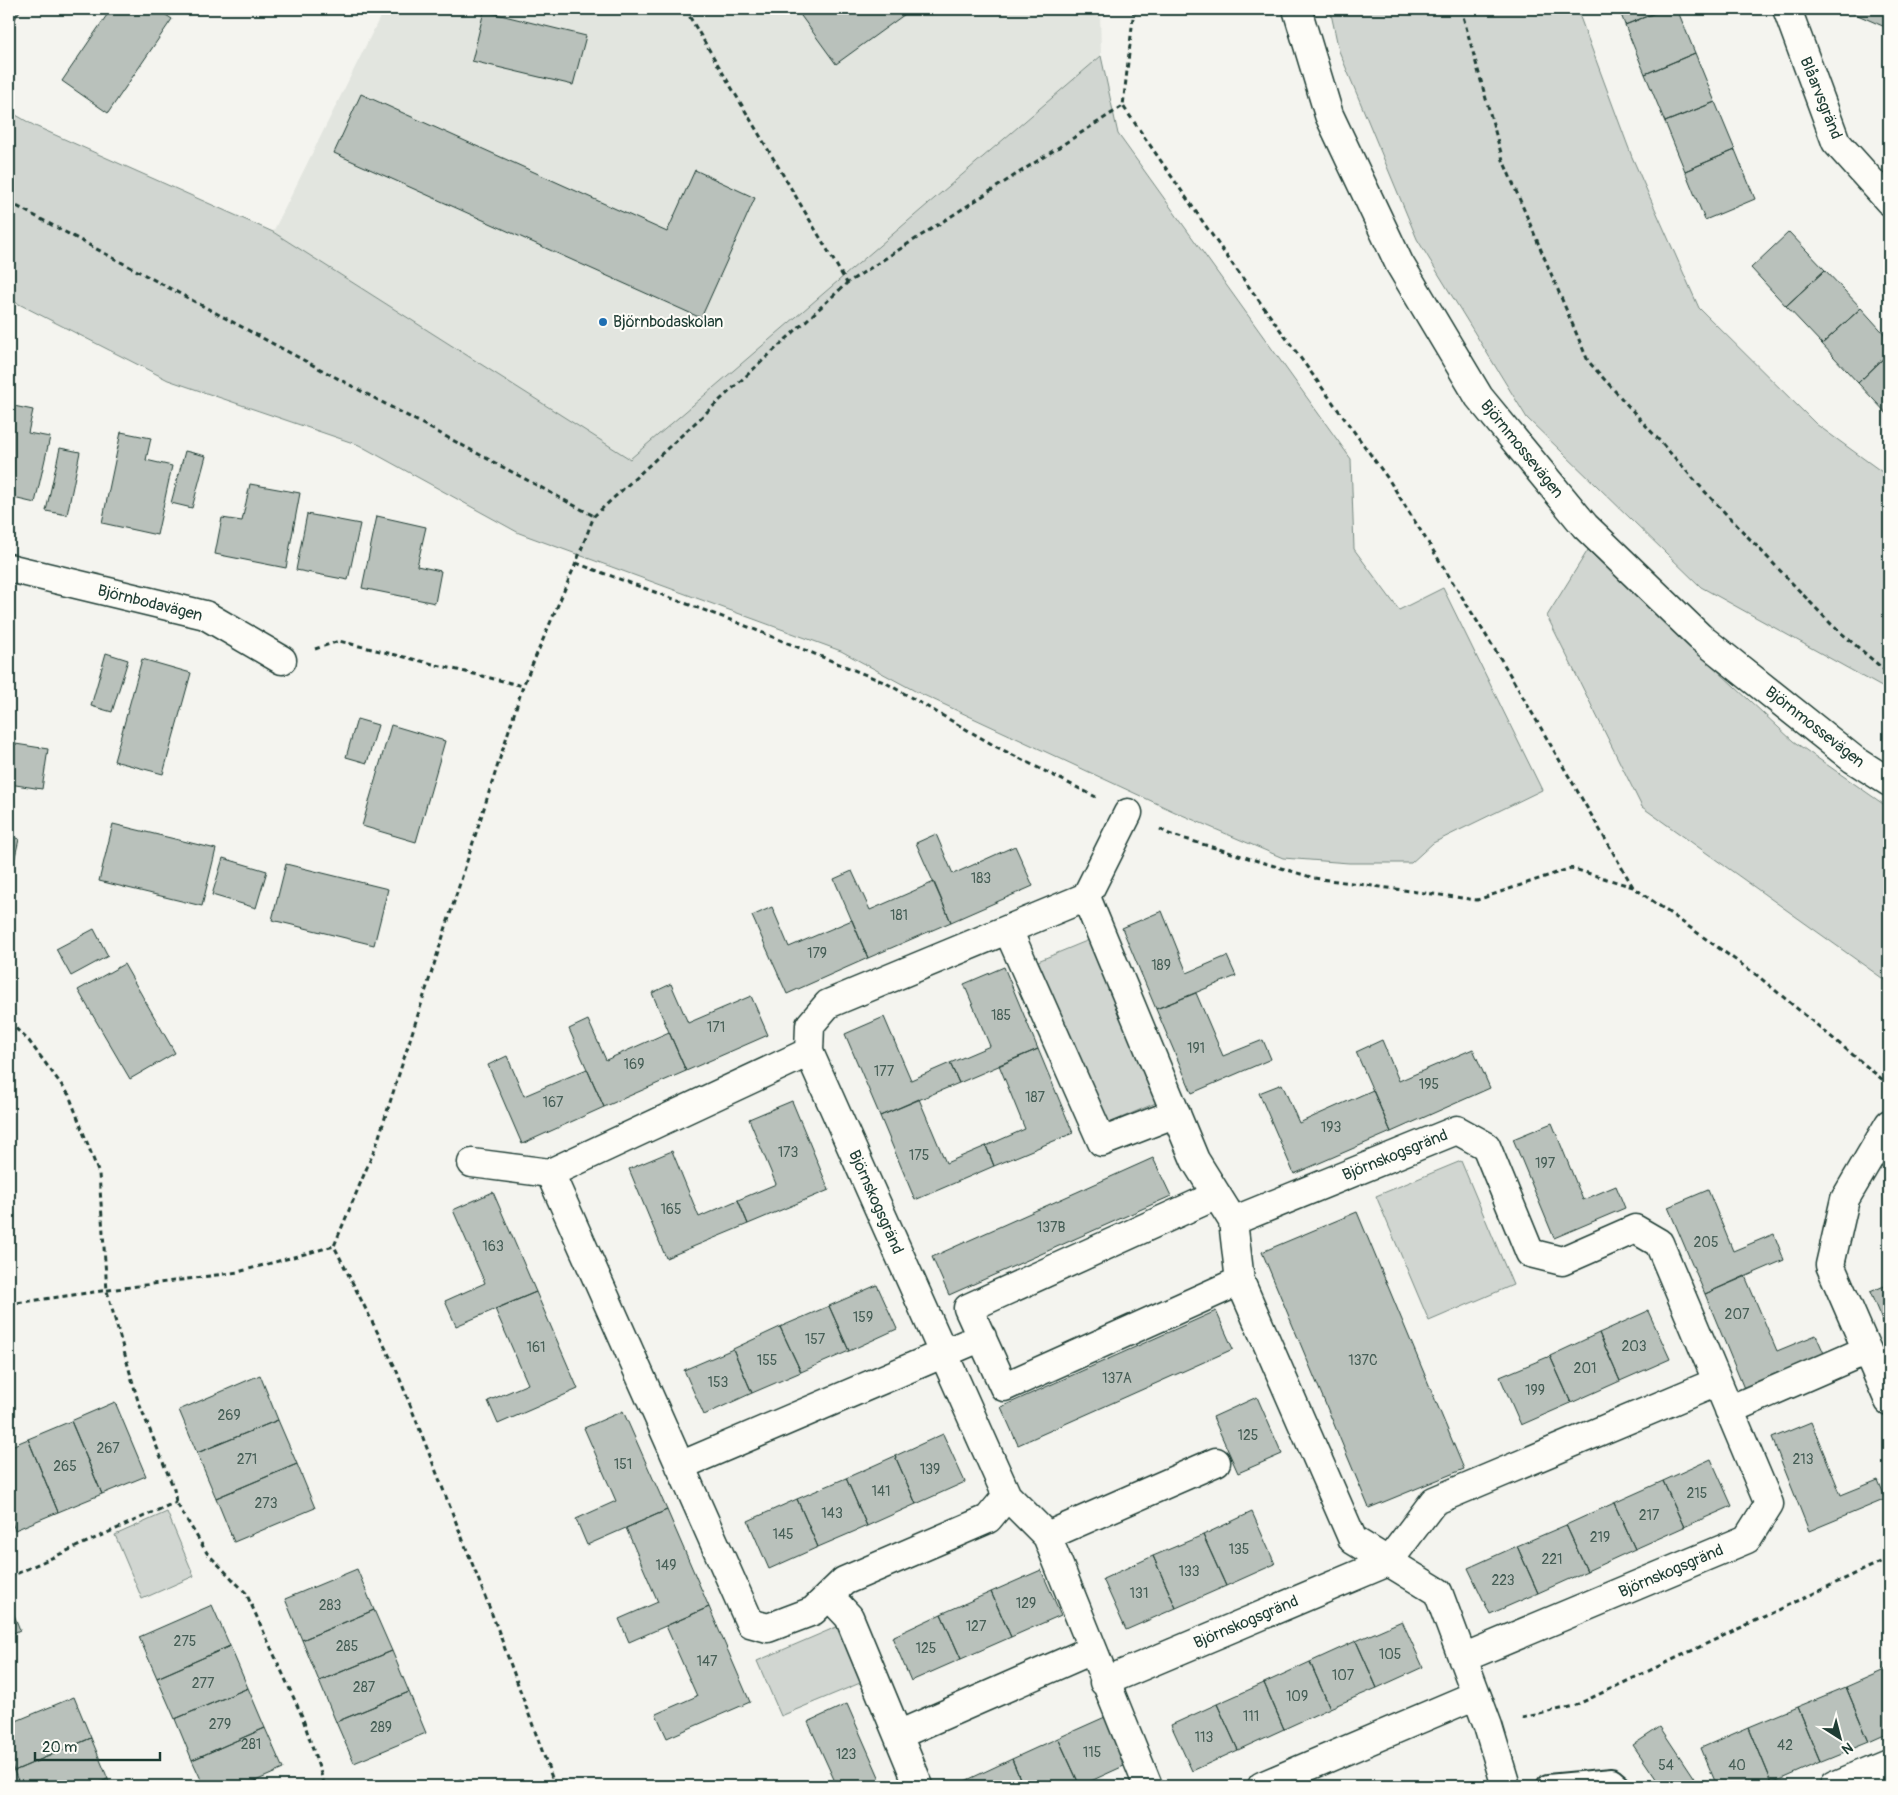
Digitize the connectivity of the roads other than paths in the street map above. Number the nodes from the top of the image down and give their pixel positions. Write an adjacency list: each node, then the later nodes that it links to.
1 (1297, 9): 6 (street, Björnmossevägen)
2 (1787, 9): 3 (street, Blåarvsgränd)
3 (1889, 201)
4 (9, 568): 5 (street, Björnbodavägen)
5 (282, 660)
6 (1889, 782)
7 (1128, 813): 8 (street)
8 (1086, 897): 9 (street, Björnskogsgränd); 11 (street)
9 (1008, 930): 10 (street, Björnskogsgränd); 11 (street)
10 (809, 1052): 14 (street); 20 (street, Björnskogsgränd)
11 (1176, 1113): 15 (street)
12 (1889, 1124): 19 (street)
13 (472, 1163): 14 (street)
14 (550, 1173): 25 (street)
15 (1217, 1195): 16 (street); 18 (street)
16 (1232, 1221): 17 (street); 21 (street, Björnskogsgränd)
17 (1240, 1281): 18 (street); 28 (street)
18 (982, 1337): 20 (street)
19 (1867, 1350): 22 (street); 23 (street)
20 (944, 1353): 25 (street); 26 (street, Björnskogsgränd)
21 (1717, 1382): 23 (street, Björnskogsgränd); 28 (street)
22 (1889, 1400)
23 (1729, 1410): 31 (street, Björnskogsgränd)
24 (1216, 1462): 27 (street)
25 (680, 1466): 29 (street)
26 (1008, 1496): 27 (street, Björnskogsgränd); 29 (street)
27 (1047, 1536): 30 (street, Björnskogsgränd)
28 (1388, 1562): 31 (street); 32 (street, Björnskogsgränd)
29 (829, 1596): 34 (street)
30 (1092, 1650): 32 (street, Björnskogsgränd); 34 (street)
31 (1462, 1658): 33 (street)
32 (1104, 1682): 37 (street, Björnskogsgränd)
33 (1476, 1695): 38 (street); 39 (street)
34 (898, 1735): 36 (street)
35 (1889, 1763): 42 (street)
36 (919, 1786)
37 (1148, 1786)
38 (1262, 1786)
39 (1506, 1786)
40 (1548, 1786): 41 (lane)
41 (1619, 1786)
42 (1834, 1786)

